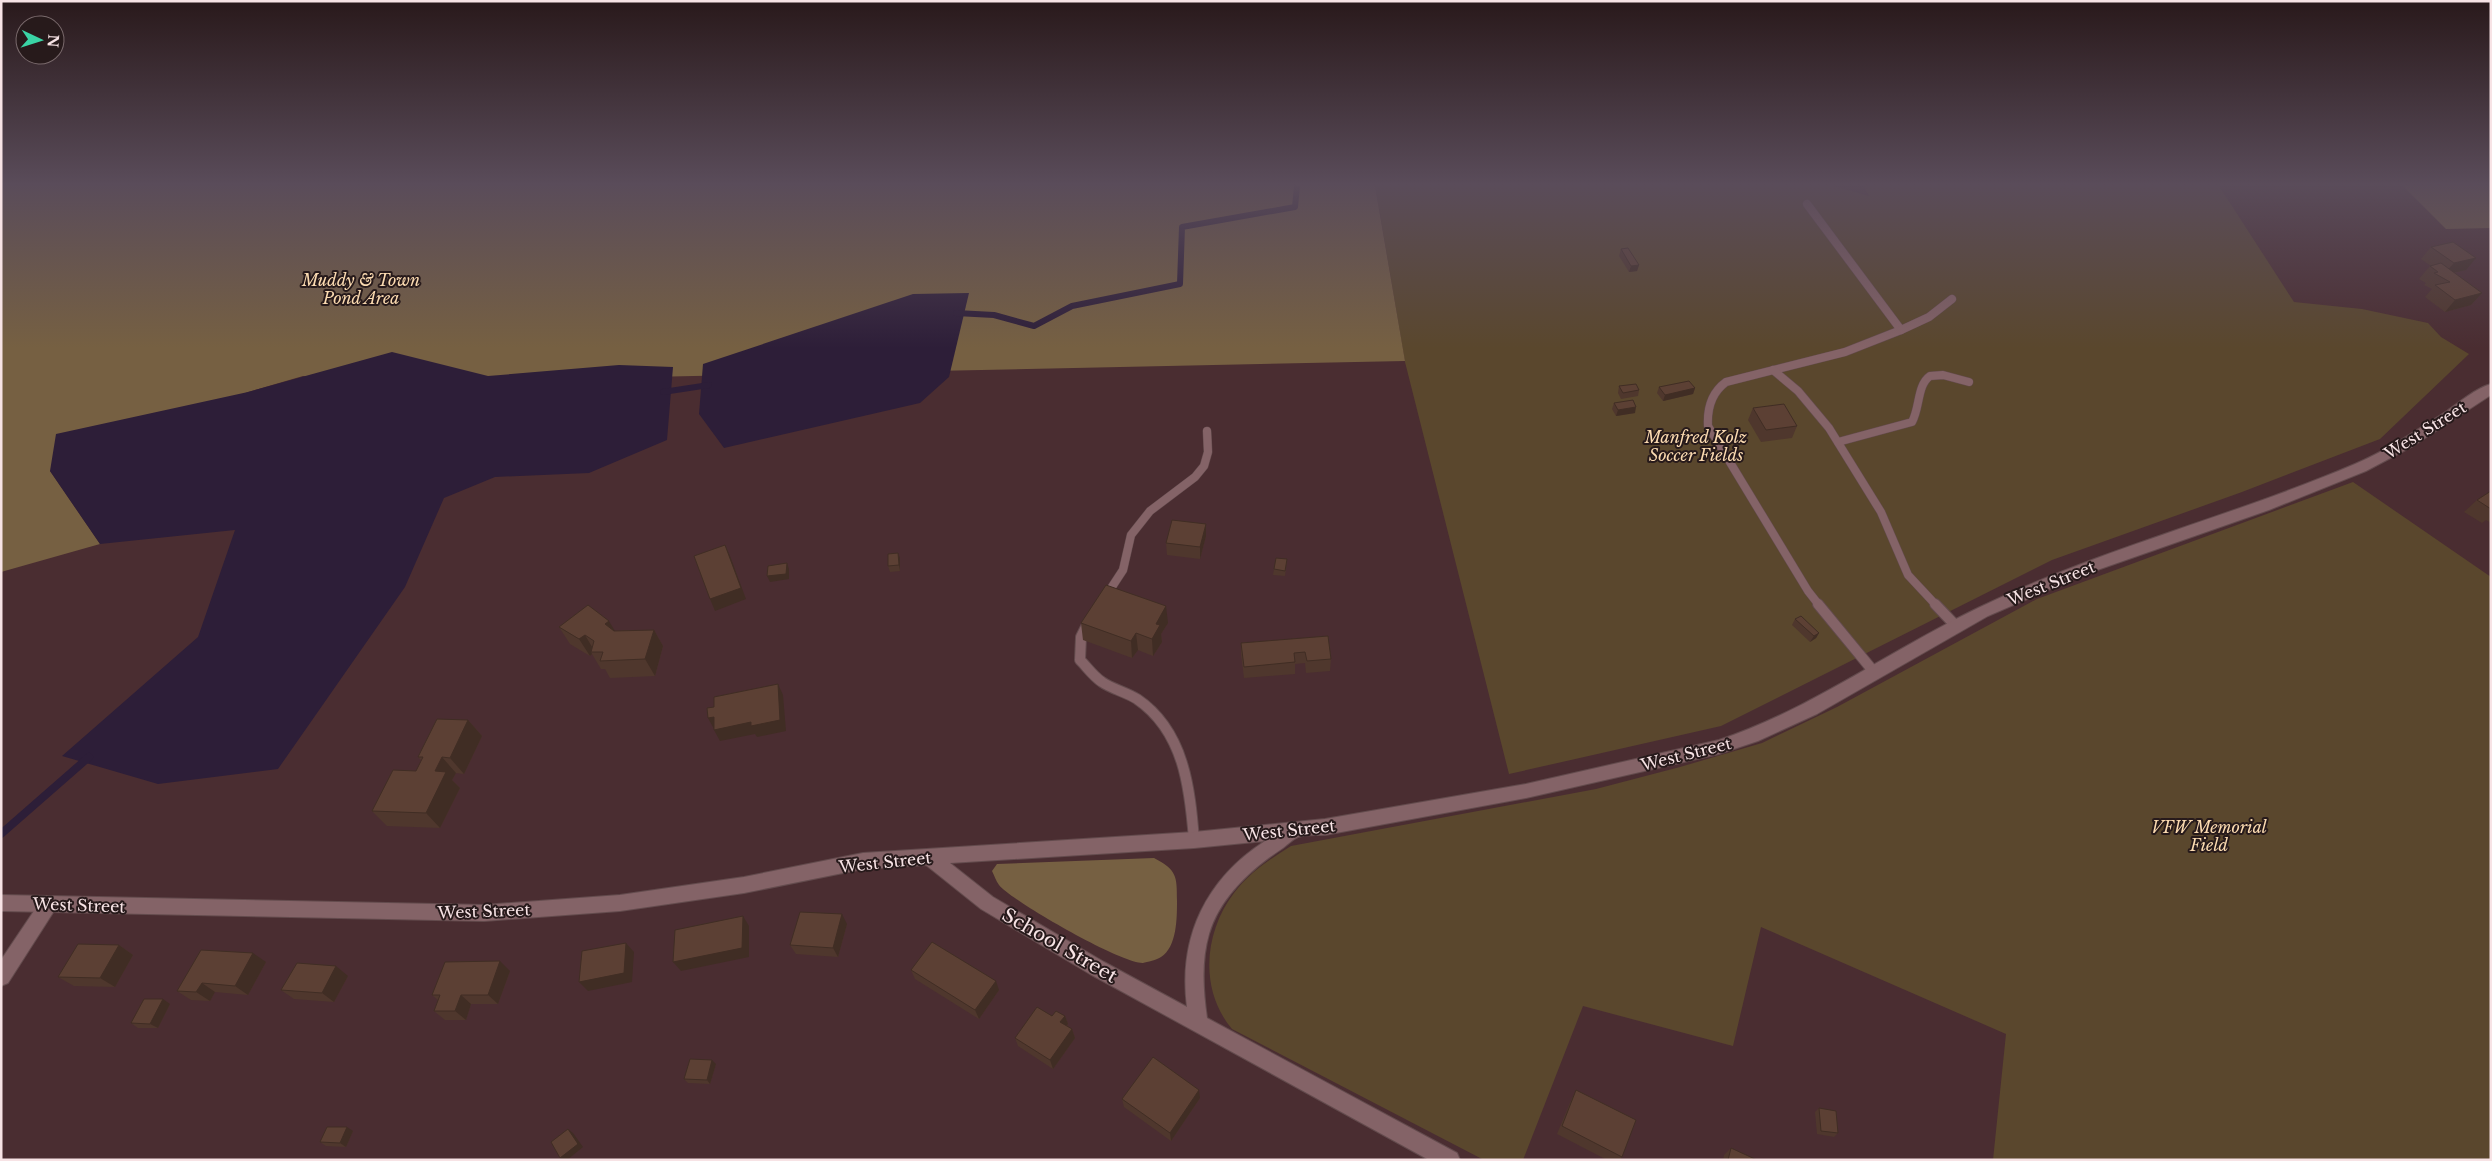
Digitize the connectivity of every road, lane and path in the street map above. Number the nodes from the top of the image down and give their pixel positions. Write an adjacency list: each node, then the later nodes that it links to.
1 (1834, 240): 3 (lane)
2 (1952, 299): 3 (lane)
3 (1901, 330): 4 (lane)
4 (1773, 370): 8 (lane); 10 (lane)
5 (1969, 382): 8 (lane)
6 (2491, 388): 9 (street, West Street)
7 (1207, 431): 12 (lane)
8 (1838, 442): 9 (lane)
9 (1956, 626): 10 (street, West Street)
10 (1874, 672): 11 (street, West Street)
11 (1294, 831): 12 (street, West Street); 17 (street)
12 (1194, 840): 13 (street, West Street)
13 (930, 856): 15 (street, West Street); 17 (street, School Street)
14 (1, 903): 15 (street, West Street)
15 (48, 904): 16 (street)
16 (1, 977)
17 (1198, 1021): 18 (street, School Street)
18 (1450, 1160)

